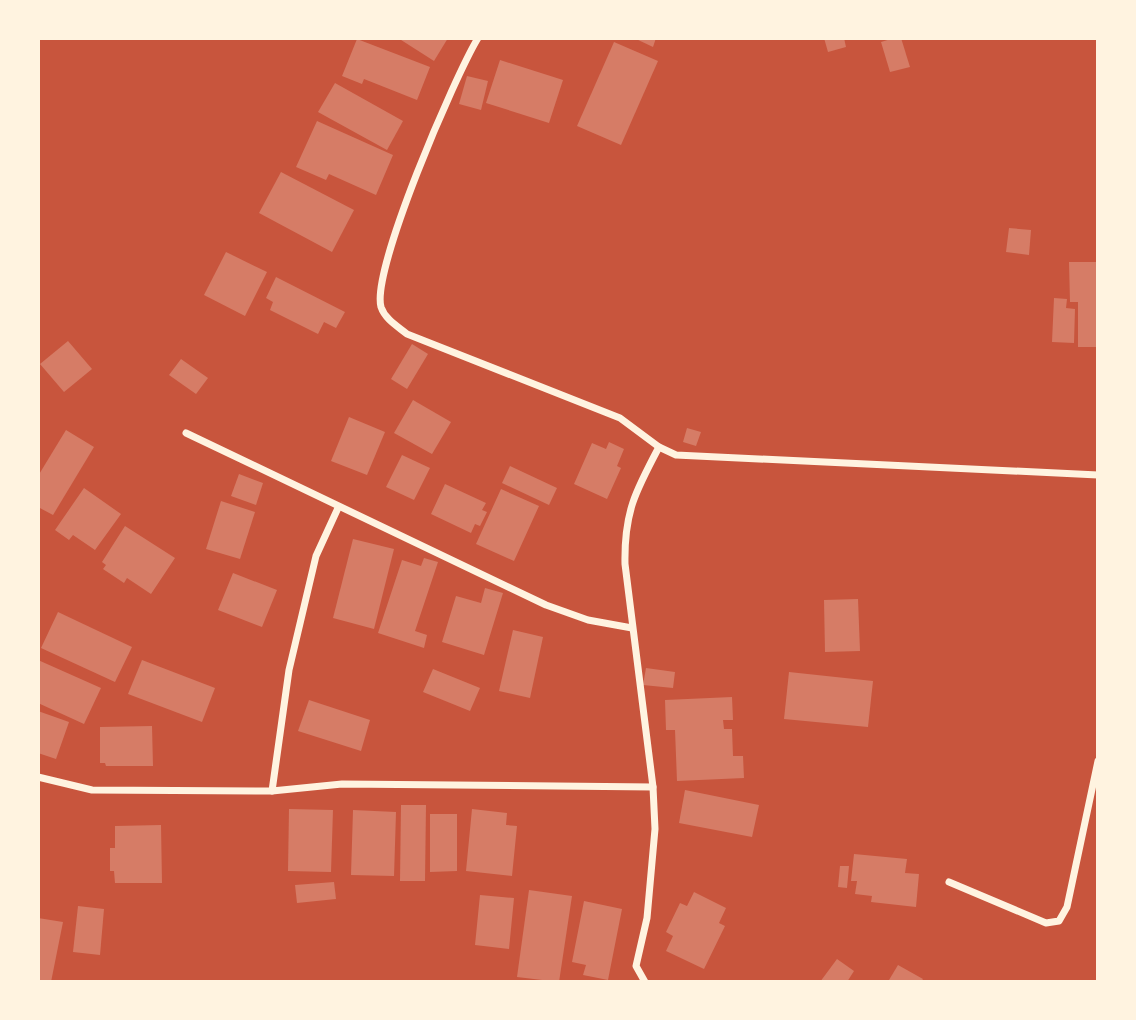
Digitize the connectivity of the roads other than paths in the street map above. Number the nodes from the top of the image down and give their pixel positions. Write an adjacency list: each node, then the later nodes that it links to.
1 (478, 38): 3 (street)
2 (186, 433): 5 (street)
3 (659, 447): 4 (street); 6 (street)
4 (1097, 475)
5 (338, 508): 6 (street); 10 (street)
6 (632, 628): 9 (street)
7 (1097, 761): 11 (street)
8 (38, 777): 10 (street)
9 (653, 787): 10 (street); 12 (street)
10 (272, 791)
11 (949, 882)
12 (645, 982)

